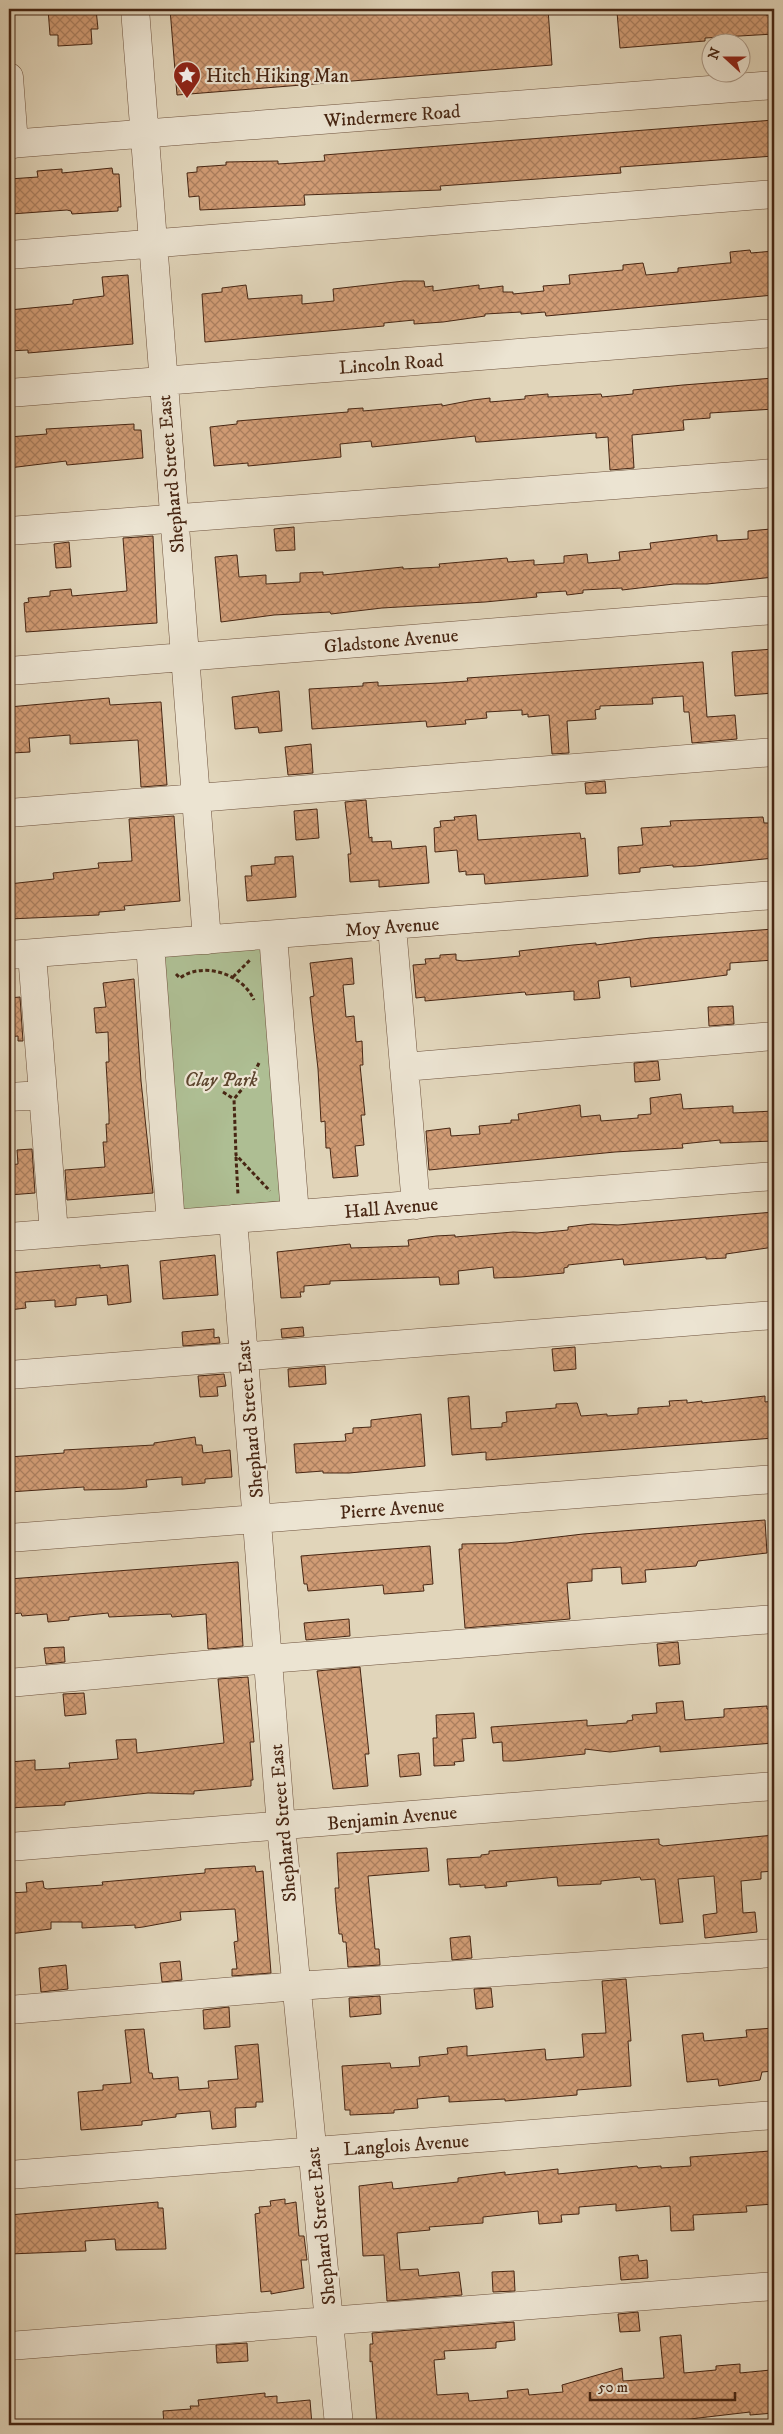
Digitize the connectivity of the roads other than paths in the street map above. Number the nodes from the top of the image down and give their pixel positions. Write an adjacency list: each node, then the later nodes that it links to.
1 (135, 9): 4 (street, Shephard Street East)
2 (9, 77): 5 (street)
3 (774, 85): 4 (street, Windermere Road)
4 (145, 134): 5 (street, Windermere Road); 7 (street, Shephard Street East)
5 (12, 144)
6 (774, 194): 7 (street)
7 (152, 244): 8 (street); 10 (street, Shephard Street East)
8 (9, 255)
9 (774, 333): 10 (street, Lincoln Road)
10 (163, 380): 11 (street, Lincoln Road); 13 (street, Shephard Street East)
11 (9, 393)
12 (774, 473): 13 (street)
13 (174, 517): 14 (street); 16 (street, Shephard Street East)
14 (9, 531)
15 (774, 610): 16 (street, Gladstone Avenue)
16 (185, 657): 17 (street, Gladstone Avenue); 19 (street, Shephard Street East)
17 (9, 672)
18 (774, 752): 19 (street)
19 (196, 798): 20 (street); 23 (street, Shephard Street East)
20 (9, 813)
21 (774, 895): 22 (street, Moy Avenue)
22 (392, 927): 25 (street, Moy Avenue); 28 (street)
23 (207, 940): 24 (street, Moy Avenue); 25 (street, Moy Avenue)
24 (150, 944): 26 (street, Moy Avenue); 35 (street)
25 (264, 944): 34 (street)
26 (20, 954): 29 (street)
27 (774, 1036): 28 (street)
28 (404, 1067): 32 (street)
29 (42, 1095): 30 (street); 36 (street)
30 (9, 1097)
31 (774, 1176): 32 (street, Hall Avenue)
32 (416, 1205): 34 (street, Hall Avenue)
33 (236, 1211): 34 (street, Hall Avenue); 35 (street, Hall Avenue); 39 (street, Shephard Street East)
34 (295, 1214)
35 (171, 1224): 36 (street, Hall Avenue)
36 (54, 1233): 37 (street, Hall Avenue)
37 (9, 1237)
38 (774, 1315): 39 (street)
39 (244, 1356): 40 (street); 42 (street, Shephard Street East)
40 (9, 1375)
41 (774, 1479): 42 (street, Pierre Avenue)
42 (257, 1519): 43 (street, Pierre Avenue); 45 (street, Shephard Street East)
43 (9, 1538)
44 (774, 1619): 45 (street)
45 (268, 1659): 46 (street); 48 (street, Shephard Street East)
46 (9, 1683)
47 (774, 1786): 48 (street, Benjamin Avenue)
48 (281, 1826): 49 (street, Benjamin Avenue); 51 (street, Shephard Street East)
49 (9, 1847)
50 (774, 1952): 51 (street)
51 (297, 1986): 52 (street); 54 (street, Shephard Street East)
52 (9, 2010)
53 (774, 2116): 54 (street, Langlois Avenue)
54 (313, 2151): 55 (street, Langlois Avenue); 57 (street, Shephard Street East)
55 (9, 2174)
56 (774, 2286): 57 (street)
57 (329, 2321): 58 (street); 59 (street, Shephard Street East)
58 (9, 2346)
59 (339, 2425)

